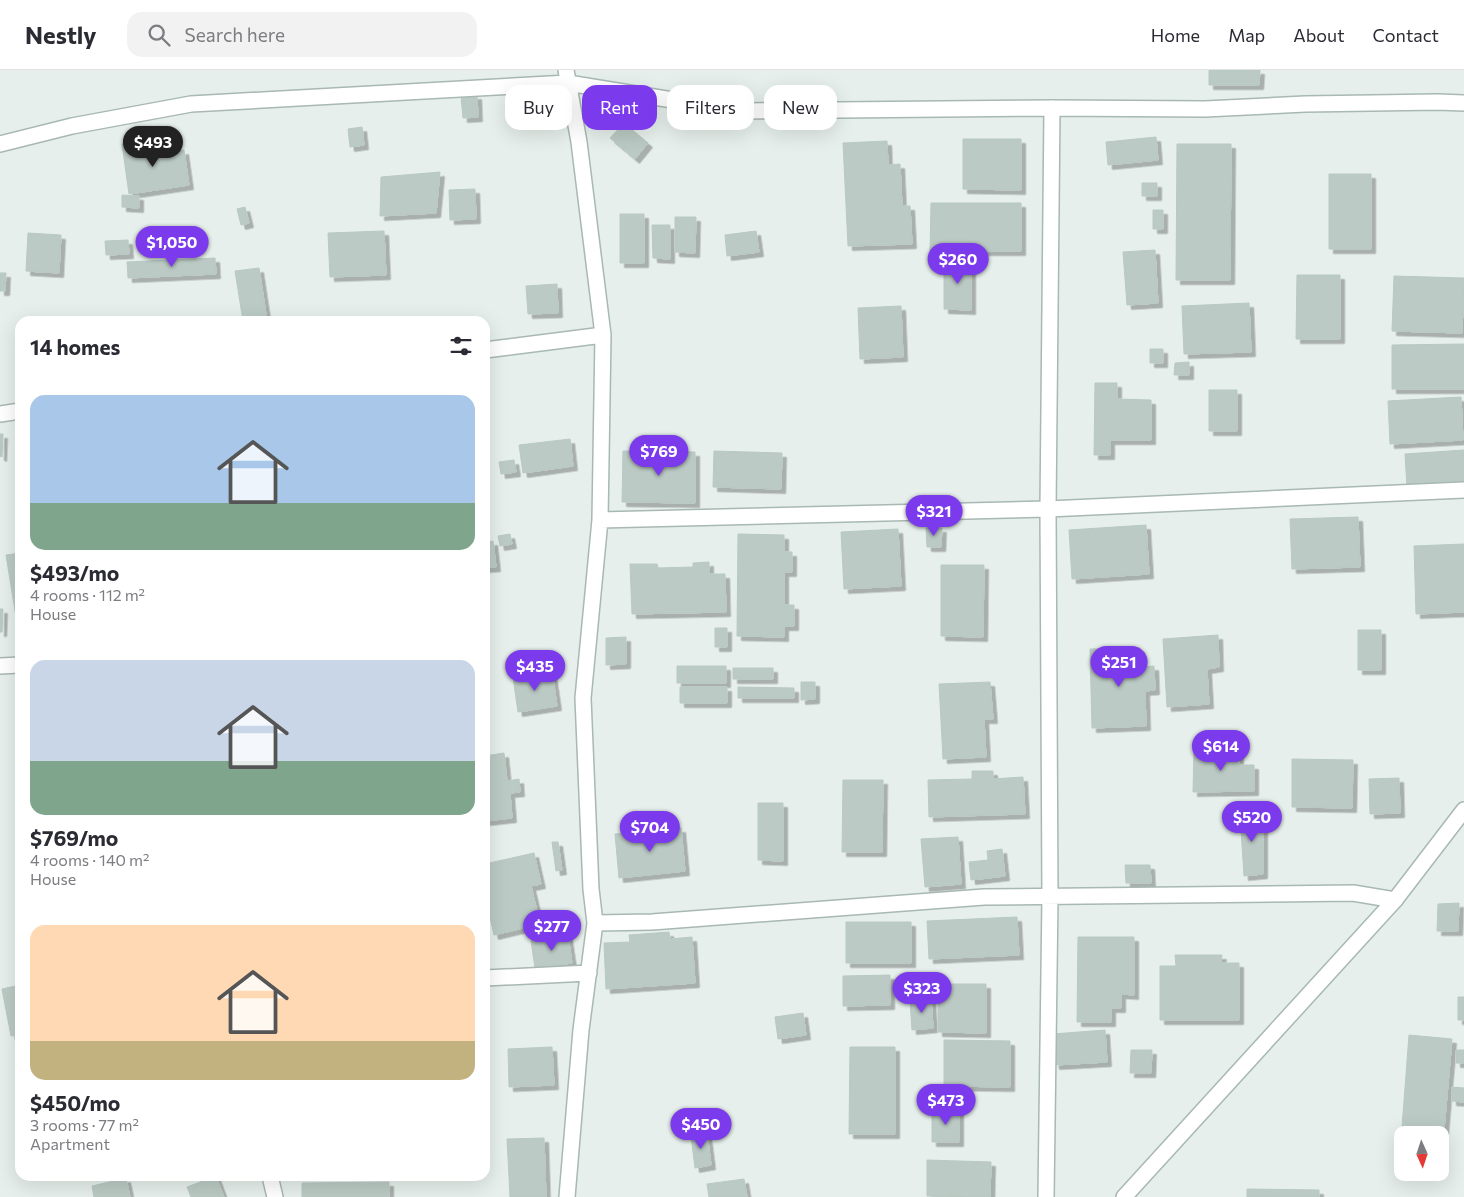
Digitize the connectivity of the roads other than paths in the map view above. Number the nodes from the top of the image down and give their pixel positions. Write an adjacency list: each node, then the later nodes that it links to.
1 (567, 76): 3 (street); 4 (street); 5 (street)
2 (1464, 103): 3 (street)
3 (1052, 108): 10 (street)
4 (0, 144)
5 (603, 335): 6 (street); 11 (street)
6 (490, 349)
7 (15, 412): 8 (street)
8 (0, 414)
9 (1464, 490): 10 (street)
10 (1048, 509): 11 (street); 15 (street)
11 (600, 520): 17 (street)
12 (15, 665): 13 (street)
13 (0, 666)
14 (1464, 810): 16 (street)
15 (1050, 896): 16 (street); 17 (street); 23 (street)
16 (1395, 900): 24 (street)
17 (595, 924): 18 (street)
18 (589, 973): 19 (street); 22 (street)
19 (490, 978)
20 (271, 1181): 21 (street)
21 (275, 1197)
22 (567, 1197)
23 (1046, 1197)
24 (1124, 1197)

